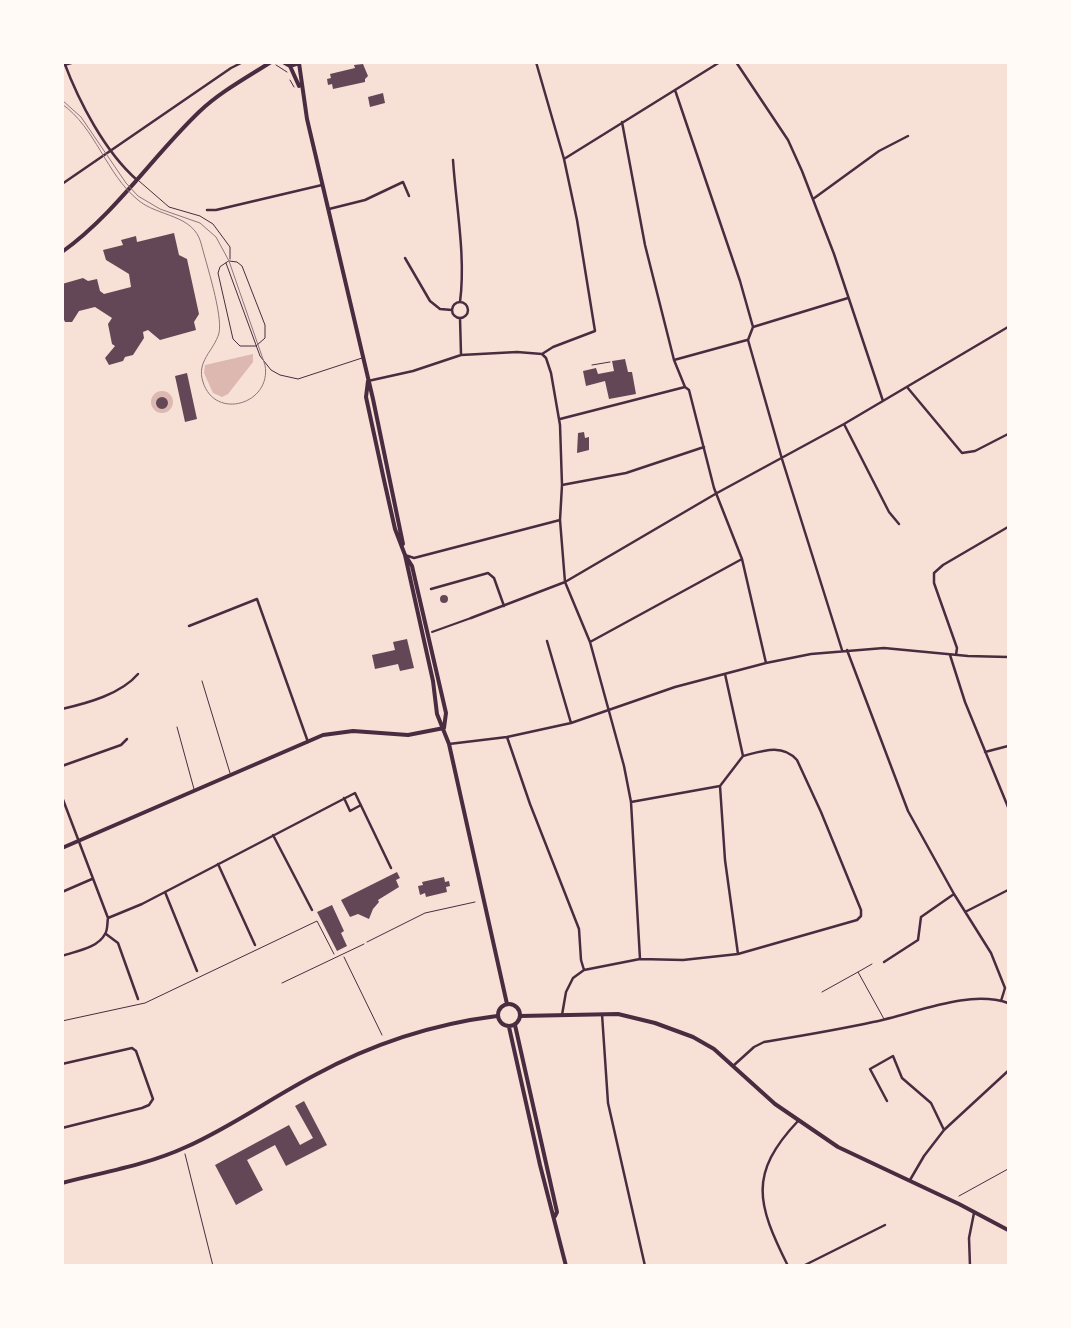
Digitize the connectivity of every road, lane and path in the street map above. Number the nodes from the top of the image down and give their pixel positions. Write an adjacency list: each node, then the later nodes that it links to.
1 (75, 62): 9 (street)
2 (243, 62): 16 (street)
3 (273, 62): 11 (path); 19 (street)
4 (283, 62): 10 (street)
5 (536, 62): 18 (street)
6 (720, 62): 12 (street)
7 (736, 62): 23 (street)
8 (299, 63): 10 (street); 13 (street)
9 (64, 64): 16 (street)
10 (290, 66): 13 (street)
11 (287, 73)
12 (675, 90): 14 (street); 34 (street)
13 (301, 91): 21 (street)
14 (622, 122): 18 (street); 41 (street)
15 (908, 136): 23 (street)
16 (111, 150): 19 (street); 20 (street)
17 (453, 160): 31 (street)
18 (564, 160): 38 (street)
19 (137, 180): 26 (street); 28 (lane)
20 (62, 184)
21 (322, 185): 24 (street); 25 (street)
22 (409, 196): 24 (street)
23 (813, 199): 30 (street)
24 (327, 209): 40 (street)
25 (207, 210)
26 (62, 252)
27 (405, 258): 32 (street)
28 (230, 260): 29 (lane); 37 (lane)
29 (226, 262): 37 (lane); 37 (lane)
30 (848, 298): 34 (street); 47 (street)
31 (460, 302): 32 (street); 33 (street)
32 (452, 310): 33 (street)
33 (460, 318): 39 (street)
34 (753, 327): 36 (street)
35 (1008, 327): 46 (street)
36 (748, 340): 41 (street); 54 (street)
37 (256, 346): 40 (lane)
38 (542, 354): 39 (street); 50 (street)
39 (461, 355): 44 (street)
40 (363, 358): 44 (street)
41 (674, 360): 45 (street)
42 (610, 362): 43 (path)
43 (592, 366)
44 (368, 381): 48 (street); 49 (street)
45 (685, 387): 50 (street); 53 (street)
46 (906, 387): 47 (street); 52 (street)
47 (883, 401): 51 (street)
48 (375, 407): 49 (street); 60 (street)
49 (368, 409): 60 (street)
50 (560, 419): 55 (street)
51 (844, 424): 54 (street); 58 (street)
52 (1008, 434)
53 (704, 447): 55 (street); 56 (street)
54 (782, 459): 56 (street); 71 (street)
55 (562, 485): 57 (street)
56 (717, 493): 62 (street); 63 (street)
57 (560, 520): 61 (street); 63 (street)
58 (899, 524)
59 (1008, 527): 74 (street)
60 (403, 546): 61 (street)
61 (406, 555): 80 (street); 81 (street)
62 (742, 559): 70 (street); 76 (street)
63 (565, 582): 65 (street); 70 (street)
64 (431, 589): 65 (street)
65 (504, 606): 66 (street)
66 (471, 618): 68 (street)
67 (189, 626): 89 (street)
68 (432, 632)
69 (547, 641): 84 (street)
70 (590, 642): 83 (street)
71 (842, 650): 72 (street); 76 (street)
72 (848, 650): 73 (street); 112 (street)
73 (950, 655): 74 (street); 92 (street)
74 (956, 655): 75 (street)
75 (1008, 657)
76 (766, 663): 78 (street)
77 (138, 674): 82 (street)
78 (725, 674): 83 (street); 93 (street)
79 (202, 681): 95 (lane)
80 (443, 704): 81 (street); 86 (street)
81 (436, 705): 86 (street)
82 (62, 709)
83 (608, 711): 84 (street); 100 (street)
84 (571, 723): 87 (street)
85 (177, 727): 97 (lane)
86 (444, 728): 89 (street); 90 (street)
87 (507, 737): 90 (street); 127 (street)
88 (127, 739): 94 (street)
89 (308, 742): 95 (street)
90 (449, 744): 137 (street)
91 (1008, 746): 92 (street)
92 (984, 752): 102 (street)
93 (743, 756): 96 (street); 121 (street)
94 (62, 766)
95 (231, 776): 97 (street)
96 (720, 786): 100 (street); 121 (street)
97 (194, 792): 104 (street)
98 (62, 797): 104 (street)
99 (344, 798): 101 (street); 101 (street); 103 (street)
100 (631, 802): 124 (street)
101 (361, 805): 107 (street)
102 (1008, 807)
103 (273, 835): 106 (street); 114 (street)
104 (78, 841): 105 (street); 108 (street)
105 (62, 848)
106 (218, 864): 111 (street); 119 (street)
107 (391, 868)
108 (92, 879): 110 (street); 116 (street)
109 (1008, 890): 115 (street)
110 (62, 892)
111 (165, 892): 116 (street); 128 (street)
112 (954, 894): 115 (street); 125 (street)
113 (475, 902): 118 (path)
114 (312, 910)
115 (965, 912): 132 (street)
116 (108, 918): 117 (street)
117 (106, 934): 122 (street); 134 (street)
118 (364, 944): 120 (lane)
119 (255, 945)
120 (343, 954): 123 (lane); 146 (path)
121 (738, 954): 124 (street)
122 (62, 956)
123 (336, 957): 130 (lane); 143 (path)
124 (640, 959): 127 (street)
125 (884, 962)
126 (872, 964): 129 (lane)
127 (584, 970): 139 (street)
128 (197, 971)
129 (858, 972): 133 (lane); 142 (lane)
130 (282, 984)
131 (1008, 985): 132 (street)
132 (1005, 988): 135 (street)
133 (822, 992)
134 (138, 999)
135 (1001, 1000): 136 (street); 142 (street)
136 (1008, 1003)
137 (507, 1004): 140 (street); 141 (street)
138 (602, 1014): 139 (street); 148 (street); 165 (street)
139 (562, 1015): 141 (street)
140 (497, 1016): 145 (street); 154 (street)
141 (520, 1016): 144 (street)
142 (884, 1020): 148 (street)
143 (62, 1021)
144 (515, 1024): 145 (street); 160 (street)
145 (509, 1026): 160 (street)
146 (382, 1035)
147 (62, 1064): 152 (street)
148 (733, 1066): 151 (street)
149 (1008, 1071): 153 (street)
150 (888, 1100): 153 (street)
151 (798, 1121): 156 (street); 166 (street)
152 (62, 1128)
153 (944, 1130): 156 (street)
154 (184, 1148): 157 (street); 163 (path)
155 (1008, 1169): 158 (path)
156 (909, 1181): 159 (street)
157 (62, 1183)
158 (959, 1196)
159 (974, 1212): 162 (street); 168 (street)
160 (555, 1216): 164 (street)
161 (885, 1225): 167 (street)
162 (1008, 1230)
163 (213, 1266)
164 (566, 1266)
165 (645, 1266)
166 (788, 1266)
167 (803, 1266)
168 (970, 1266)

